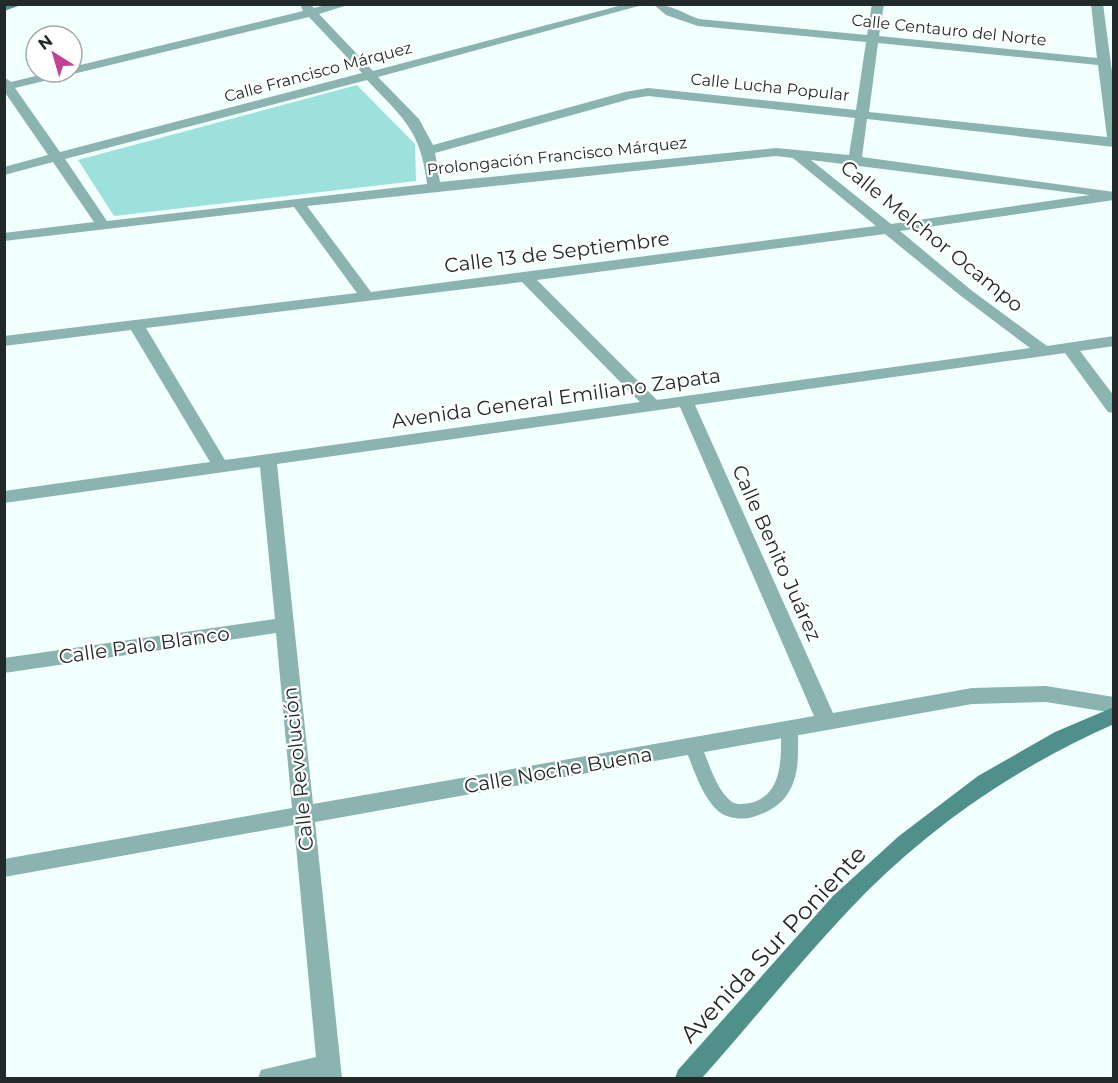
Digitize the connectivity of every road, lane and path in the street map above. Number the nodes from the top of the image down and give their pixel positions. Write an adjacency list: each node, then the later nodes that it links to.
1 (19, 4): 7 (main road)
2 (346, 4): 8 (street)
3 (641, 4): 12 (street, Calle Francisco Márquez)
4 (658, 4): 9 (street, Calle Centauro del Norte)
5 (878, 4): 9 (street, Calle Melchor Ocampo)
6 (1097, 4): 10 (street)
7 (4, 8)
8 (307, 9): 11 (street); 12 (street)
9 (875, 39): 10 (street, Calle Centauro del Norte); 15 (street, Calle Melchor Ocampo)
10 (1104, 62): 16 (street)
11 (84, 68)
12 (371, 75): 17 (street); 19 (street, Calle Francisco Márquez)
13 (24, 81): 14 (street)
14 (6, 85): 19 (street)
15 (863, 114): 16 (street, Calle Lucha Popular); 17 (street, Calle Lucha Popular); 20 (street, Calle Melchor Ocampo)
16 (1113, 142)
17 (430, 150): 22 (street)
18 (795, 153): 20 (street, Prolongación Francisco Márquez); 22 (street, Prolongación Francisco Márquez); 26 (street, Calle Melchor Ocampo)
19 (57, 158): 21 (street, Calle Francisco Márquez); 25 (street)
20 (855, 160): 23 (street, Prolongación Francisco Márquez)
21 (4, 171)
22 (434, 187): 24 (street, Prolongación Francisco Márquez)
23 (1113, 195): 26 (street, Calle 13 de Septiembre)
24 (298, 203): 25 (street, Prolongación Francisco Márquez); 29 (street)
25 (104, 226): 27 (street, Prolongación Francisco Márquez)
26 (888, 230): 28 (street, Calle 13 de Septiembre); 34 (street, Calle Melchor Ocampo)
27 (4, 237)
28 (527, 278): 29 (street, Calle 13 de Septiembre); 36 (street)
29 (367, 297): 30 (street, Calle 13 de Septiembre)
30 (136, 326): 32 (street, Calle 13 de Septiembre); 39 (street)
31 (1113, 341): 33 (street, Avenida General Emiliano Zapata)
32 (4, 342)
33 (1069, 347): 34 (street, Avenida General Emiliano Zapata); 37 (street)
34 (1044, 351): 35 (street, Avenida General Emiliano Zapata)
35 (685, 401): 36 (street, Avenida General Emiliano Zapata); 45 (street, Calle Benito Juárez)
36 (653, 406): 38 (street, Avenida General Emiliano Zapata)
37 (1113, 408)
38 (268, 460): 39 (street, Avenida General Emiliano Zapata); 41 (street, Calle Revolución)
39 (221, 467): 40 (street, Avenida General Emiliano Zapata)
40 (4, 497)
41 (284, 625): 42 (street, Calle Palo Blanco); 48 (street, Calle Revolución)
42 (4, 666)
43 (1113, 705): 45 (street, Calle Noche Buena)
44 (1113, 715): 52 (main road, Avenida Sur Poniente)
45 (827, 723): 46 (street, Calle Noche Buena)
46 (789, 729): 47 (street, Calle Noche Buena); 47 (lane)
47 (693, 746): 48 (street, Calle Noche Buena)
48 (302, 815): 49 (street, Calle Noche Buena); 50 (street, Calle Revolución)
49 (4, 868)
50 (329, 1072): 51 (street)
51 (270, 1078)
52 (687, 1078)

